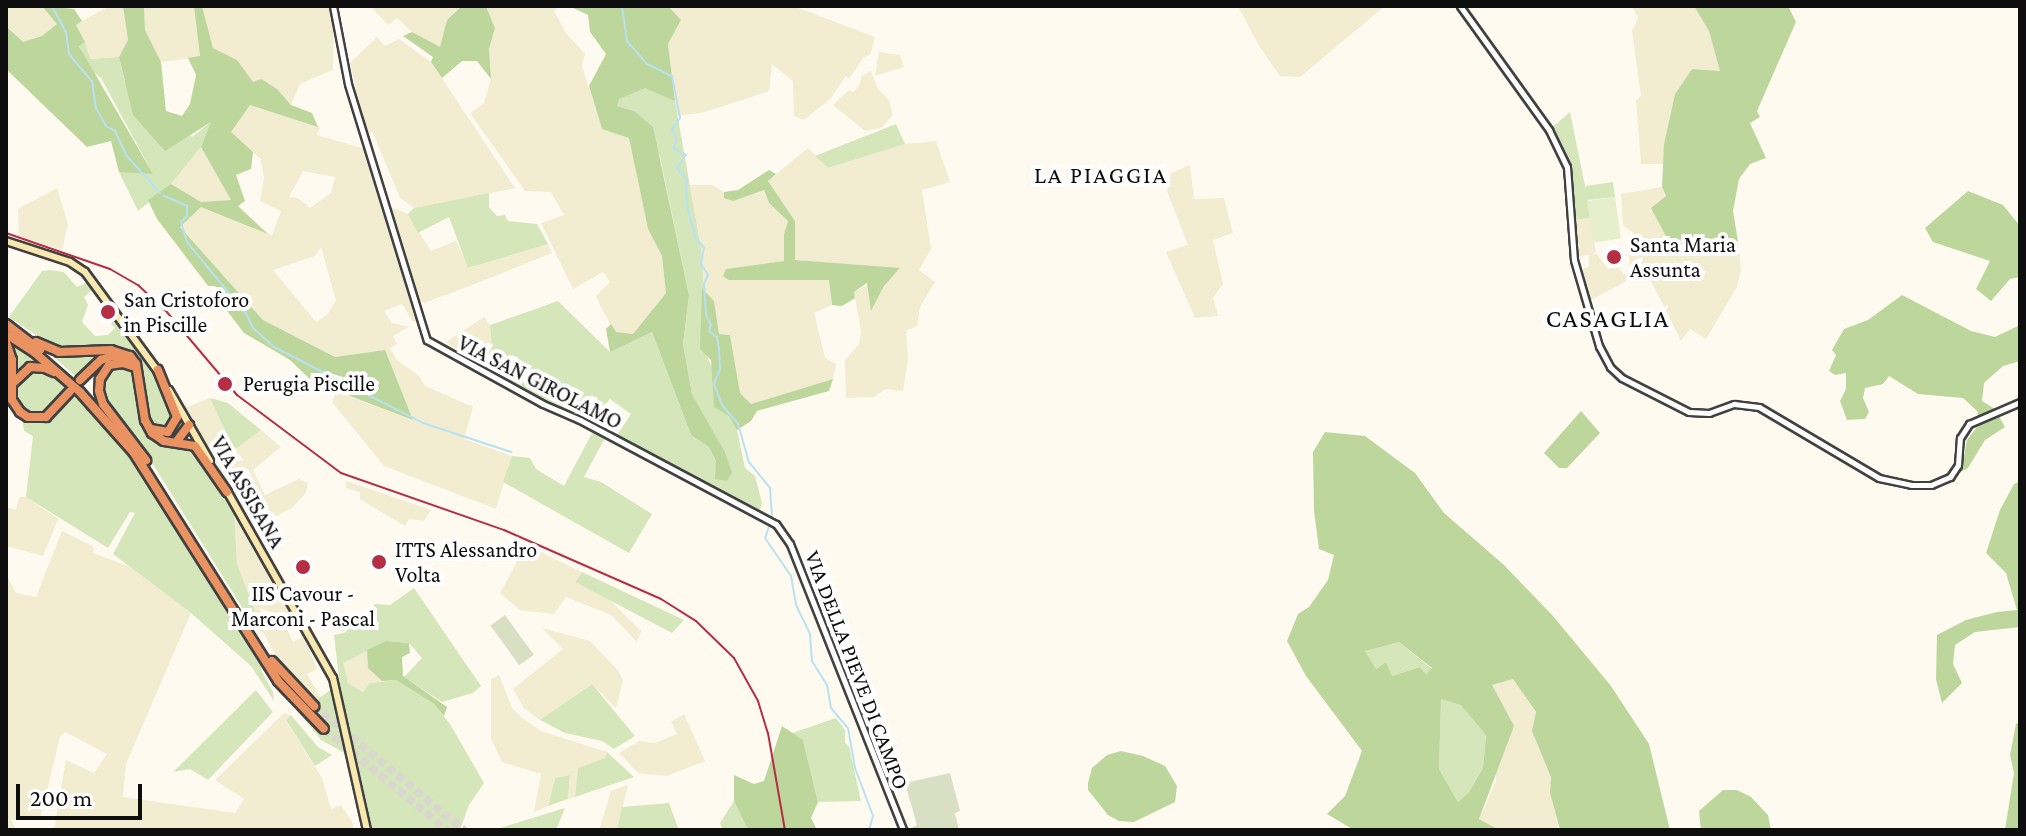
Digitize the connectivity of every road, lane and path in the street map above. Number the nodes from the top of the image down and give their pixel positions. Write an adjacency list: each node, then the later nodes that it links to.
1 (333, 6): 20 (street, VIA SAN GIROLAMO)
2 (1461, 7): 12 (street)
3 (6, 241): 8 (main road, VIA ASSISANA)
4 (6, 322): 7 (highway); 18 (highway)
5 (6, 334): 13 (highway)
6 (6, 342): 10 (highway)
7 (136, 369): 9 (highway); 15 (highway); 18 (highway)
8 (158, 370): 14 (main road, VIA ASSISANA); 16 (highway)
9 (80, 380)
10 (12, 384): 11 (highway); 13 (highway)
11 (70, 391)
12 (2020, 402)
13 (99, 412): 21 (highway)
14 (189, 425): 16 (highway); 17 (highway); 19 (main road, VIA ASSISANA)
15 (148, 427): 16 (highway); 17 (highway)
16 (172, 429)
17 (177, 441): 19 (highway)
18 (146, 460): 21 (highway)
19 (227, 492): 25 (main road, VIA ASSISANA)
20 (776, 524): 26 (street, VIA DELLA PIEVE DI CAMPO)
21 (201, 551): 22 (highway)
22 (244, 621): 23 (highway); 24 (highway)
23 (314, 706)
24 (324, 729)
25 (367, 830)
26 (903, 830)

